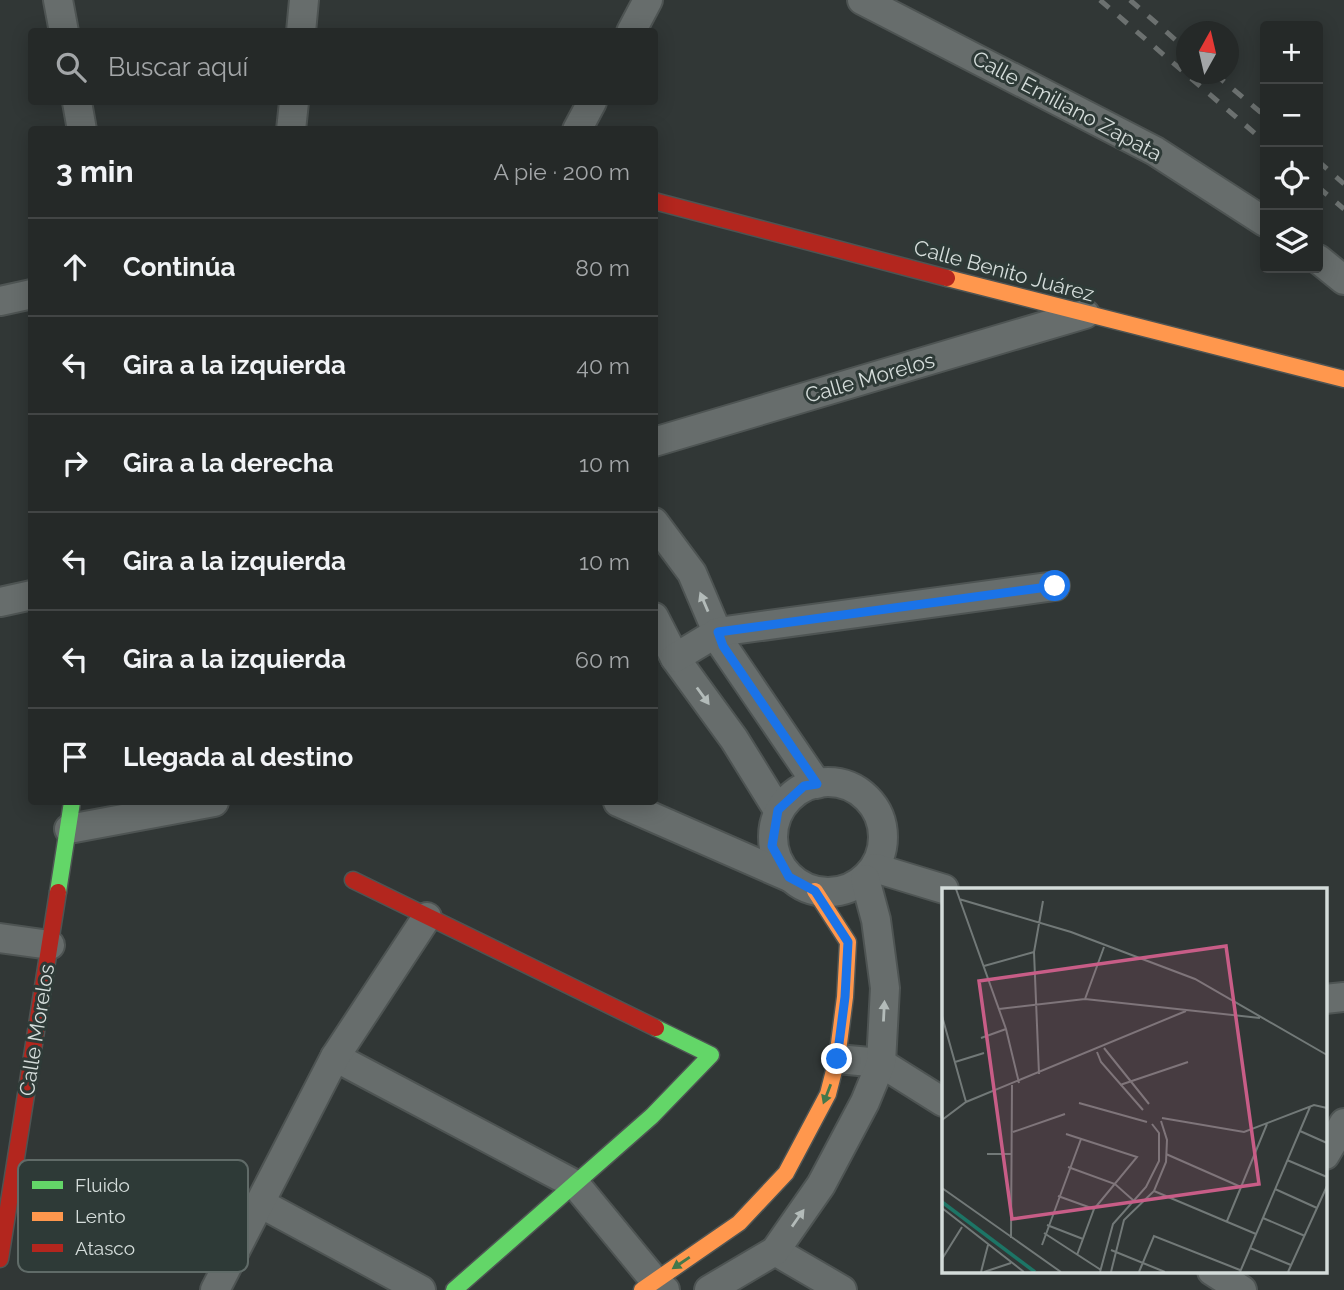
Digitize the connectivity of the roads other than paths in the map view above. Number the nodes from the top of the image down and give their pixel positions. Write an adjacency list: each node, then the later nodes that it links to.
1 (58, 0): 5 (street)
2 (304, 0): 6 (street)
3 (648, 0): 7 (street)
4 (862, 0): 15 (street, Calle Emiliano Zapata)
5 (63, 28)
6 (301, 28)
7 (633, 28)
8 (78, 105): 11 (street)
9 (294, 105): 12 (street)
10 (590, 105): 13 (street)
11 (81, 126)
12 (291, 126)
13 (579, 126)
14 (658, 202): 20 (street, Calle Benito Juárez)
15 (1260, 219)
16 (1323, 263): 17 (street)
17 (1344, 280)
18 (28, 295): 19 (street)
19 (0, 301)
20 (1084, 314): 21 (street, Calle Benito Juárez); 22 (street, Calle Morelos)
21 (1344, 379)
22 (658, 441)
23 (658, 528): 28 (street, one-way to 23)
24 (1055, 586): 28 (street)
25 (28, 596): 26 (street)
26 (0, 602)
27 (658, 625): 29 (street)
28 (718, 632): 29 (street); 30 (street)
29 (675, 658): 34 (street, one-way to 34)
30 (817, 784): 34 (street); 36 (street)
31 (72, 805): 35 (street, Calle Morelos)
32 (198, 805): 35 (street)
33 (625, 805): 37 (street)
34 (778, 810): 37 (street)
35 (69, 830): 43 (street, Calle Morelos)
36 (870, 873): 39 (street); 40 (street); 48 (street, one-way to 36)
37 (789, 877): 40 (street)
38 (353, 880): 41 (street)
39 (942, 889)
40 (815, 891): 47 (street)
41 (427, 917): 46 (street); 52 (street)
42 (0, 938): 43 (street)
43 (50, 945): 56 (street, Calle Morelos)
44 (1344, 997): 45 (street)
45 (1326, 999)
46 (335, 1057): 52 (street); 53 (street)
47 (837, 1059): 48 (street); 60 (street, one-way to 60)
48 (881, 1063): 49 (street); 55 (street, one-way to 48)
49 (942, 1101)
50 (1344, 1123): 51 (street)
51 (1326, 1153)
52 (576, 1185): 60 (street); 63 (street)
53 (260, 1203): 54 (street); 62 (street)
54 (248, 1226)
55 (775, 1251): 64 (street); 65 (street)
56 (0, 1259)
57 (224, 1272): 61 (street)
58 (1214, 1272): 66 (street)
59 (1255, 1272): 66 (street)
60 (654, 1287)
61 (215, 1290)
62 (421, 1290)
63 (454, 1290)
64 (709, 1290)
65 (842, 1290)
66 (1243, 1290)

